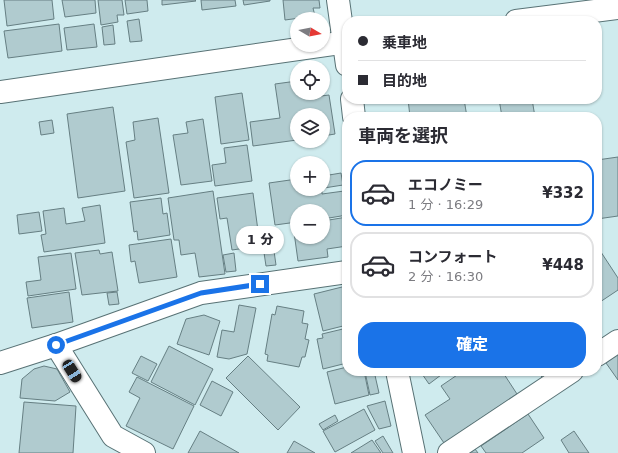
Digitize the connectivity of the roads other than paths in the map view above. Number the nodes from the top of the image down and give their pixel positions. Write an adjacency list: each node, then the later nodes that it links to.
1 (338, 0): 4 (street)
2 (618, 8): 3 (street)
3 (555, 16)
4 (342, 24)
5 (342, 42): 6 (street)
6 (0, 92)
7 (342, 273): 9 (street)
8 (618, 340): 10 (street)
9 (56, 345): 11 (street); 14 (street)
10 (602, 351)
11 (0, 363)
12 (398, 376): 15 (street)
13 (564, 376): 16 (street)
14 (144, 453)
15 (414, 453)
16 (449, 453)

